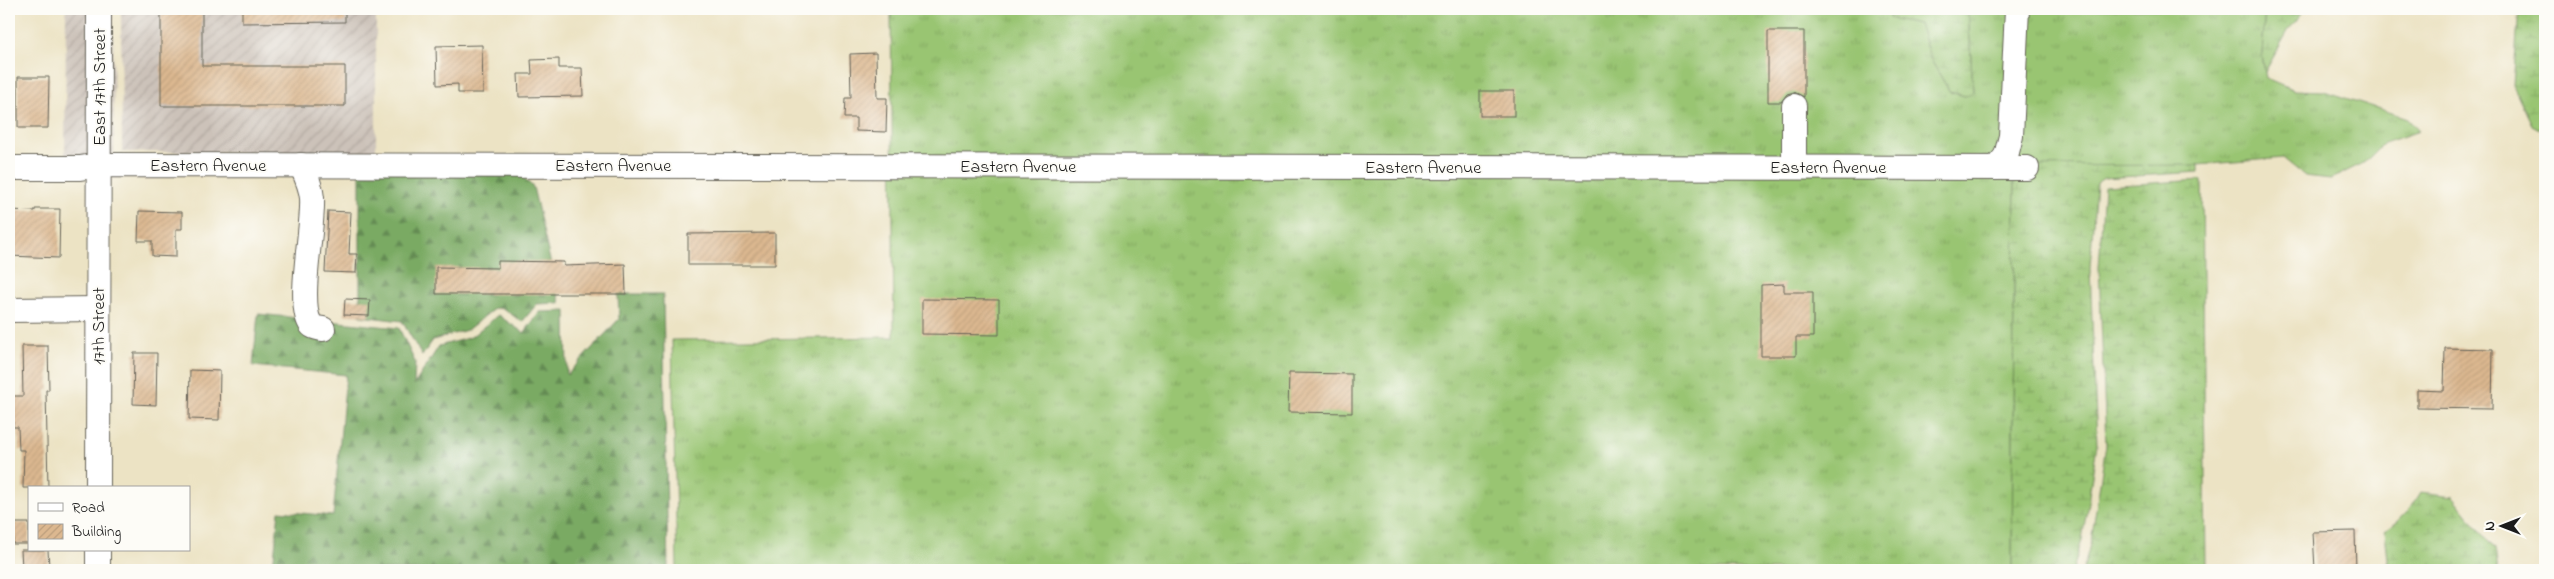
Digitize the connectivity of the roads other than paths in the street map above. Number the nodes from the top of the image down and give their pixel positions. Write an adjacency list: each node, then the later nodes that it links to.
1 (98, 9): 4 (street, East 17th Street)
2 (2017, 9): 8 (street)
3 (1794, 106): 6 (street)
4 (99, 165): 5 (street, Eastern Avenue); 7 (street, Eastern Avenue); 10 (street, 17th Street)
5 (301, 165): 6 (street, Eastern Avenue); 12 (street)
6 (1794, 167): 8 (street, Eastern Avenue)
7 (9, 168)
8 (1996, 168): 9 (street, Eastern Avenue)
9 (2027, 168)
10 (98, 309): 11 (street); 13 (street, 17th Street)
11 (9, 310)
12 (323, 328)
13 (98, 486)
14 (98, 552): 15 (street)
15 (98, 570)

